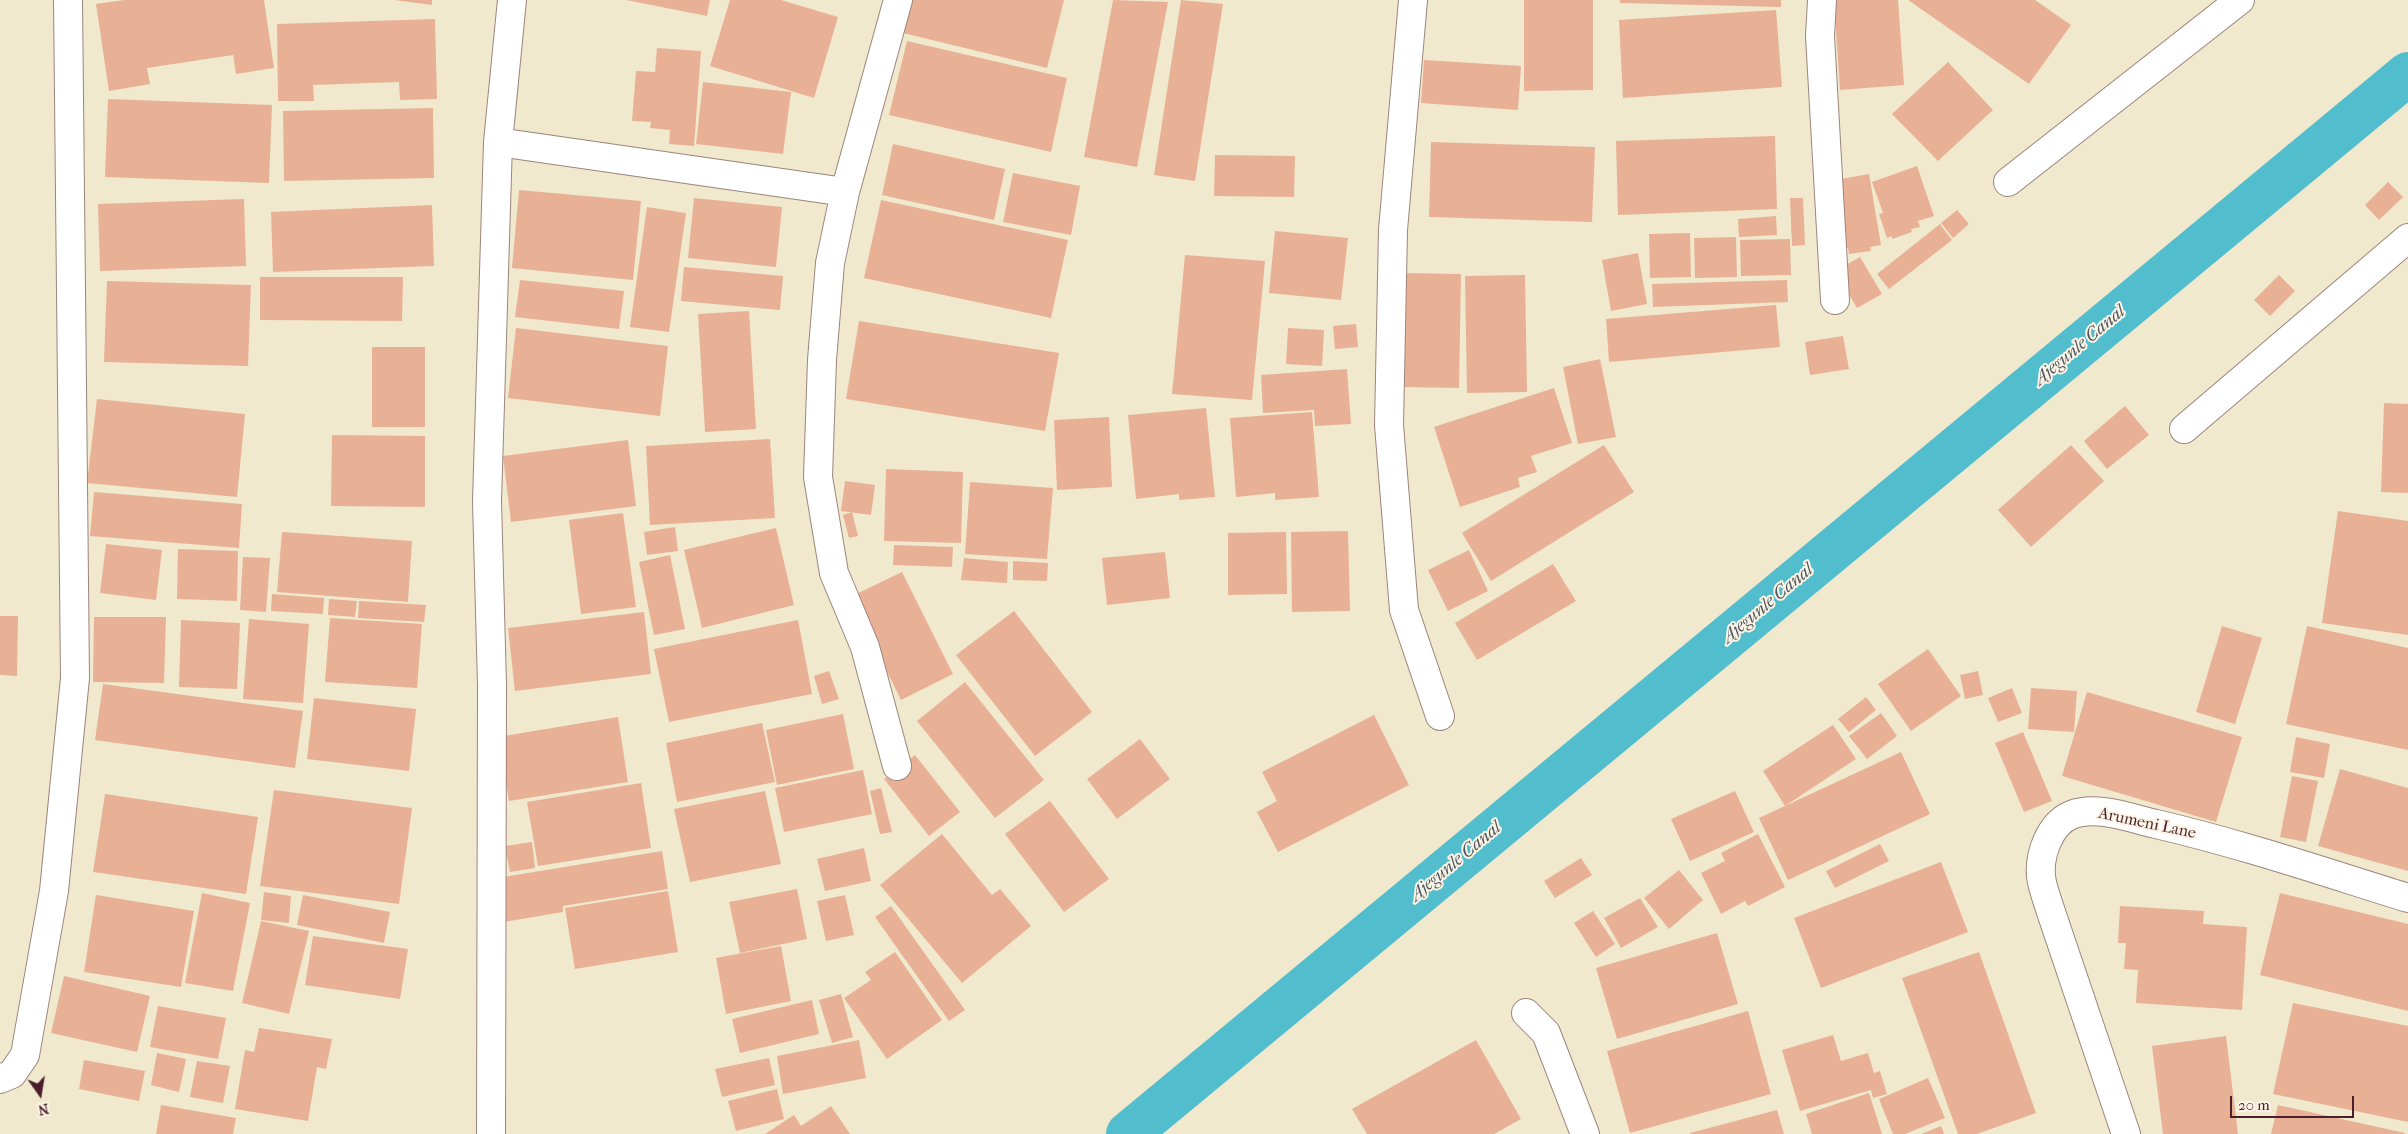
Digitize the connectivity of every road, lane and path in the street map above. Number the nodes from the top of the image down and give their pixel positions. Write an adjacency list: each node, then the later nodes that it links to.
1 (68, 0): 17 (street)
2 (512, 0): 7 (street)
3 (898, 0): 9 (street)
4 (1413, 0): 13 (street)
5 (1822, 0): 11 (street)
6 (2240, 0): 8 (street)
7 (498, 142): 9 (street); 18 (street)
8 (2008, 182)
9 (845, 192): 14 (street)
10 (2408, 238): 12 (street)
11 (1835, 300)
12 (2184, 429)
13 (1440, 716)
14 (897, 766)
15 (2408, 898): 20 (street, Arumeni Lane)
16 (1526, 1013): 19 (street)
17 (0, 1079)
18 (490, 1134)
19 (1585, 1134)
20 (2126, 1134)

